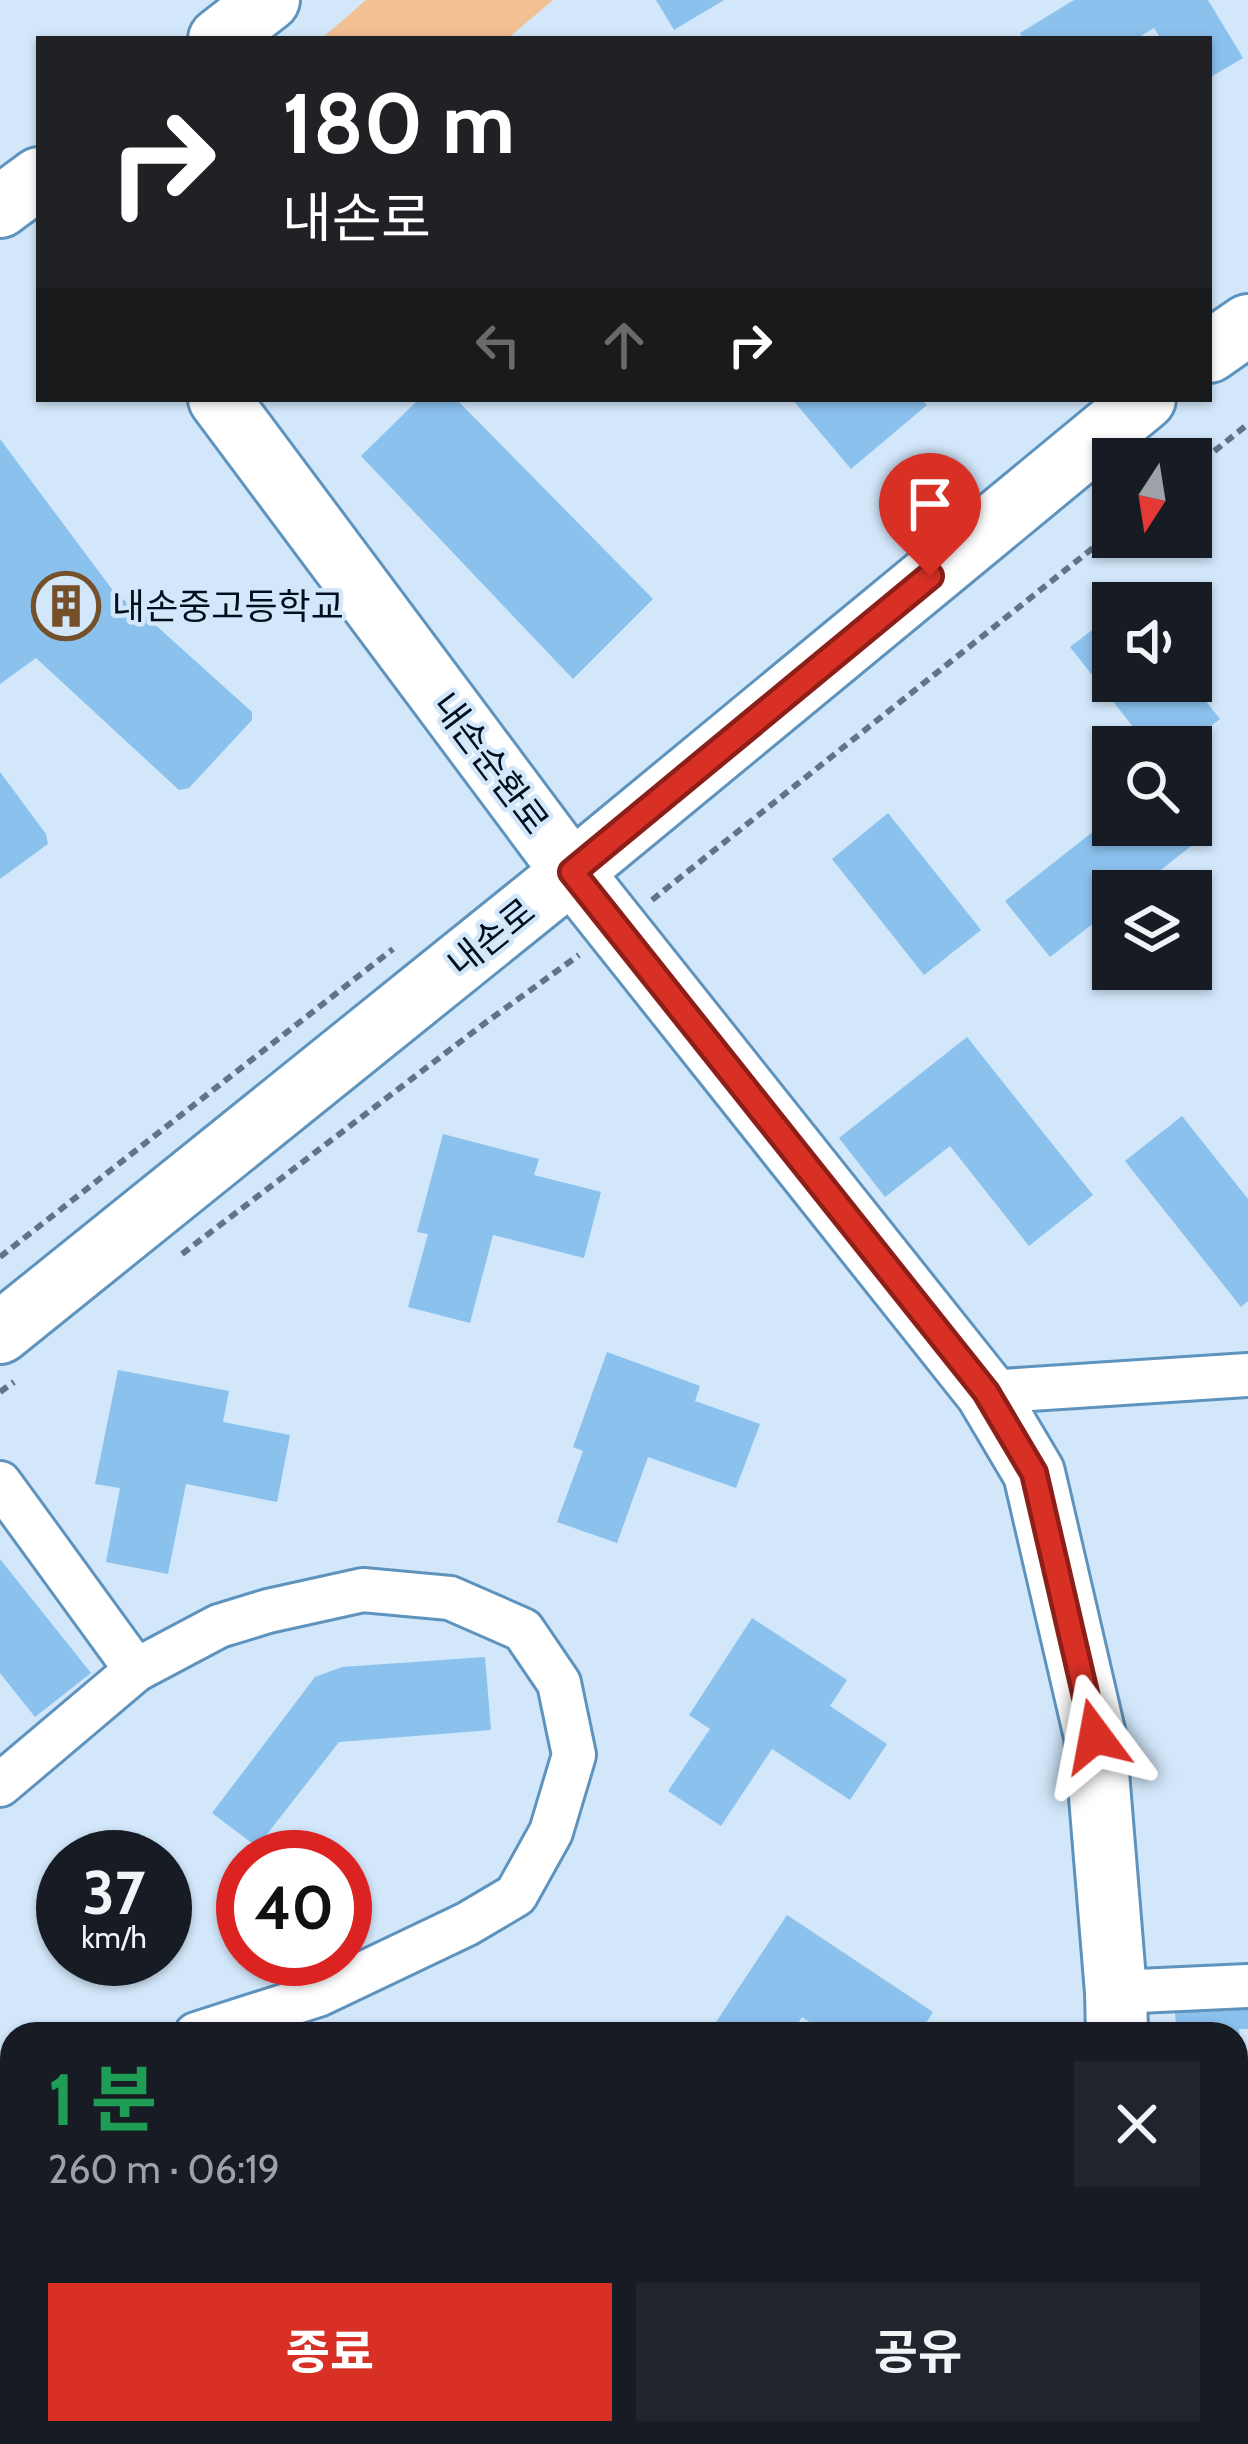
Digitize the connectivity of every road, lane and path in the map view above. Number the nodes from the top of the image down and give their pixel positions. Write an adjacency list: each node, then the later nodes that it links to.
1 (269, 0): 2 (street)
2 (223, 36)
3 (36, 180): 4 (street)
4 (0, 207)
5 (1248, 326): 6 (street)
6 (1212, 350)
7 (221, 402): 12 (street, 내손순환로)
8 (1141, 402): 12 (street, 내손로)
9 (1248, 424): 10 (path)
10 (1212, 453)
11 (1092, 549): 13 (path)
12 (572, 872): 13 (street, 내손순환로); 15 (street, 내손로)
13 (617, 928): 14 (path); 18 (street, 내손순환로)
14 (168, 1264)
15 (9, 1356): 17 (path)
16 (1248, 1375): 18 (street)
17 (0, 1392)
18 (986, 1392): 23 (street, 내손순환로)
19 (0, 1483): 20 (street)
20 (136, 1670): 21 (street); 24 (street)
21 (0, 1785)
22 (1248, 1986): 23 (street)
23 (1116, 2013)
24 (235, 2022)

